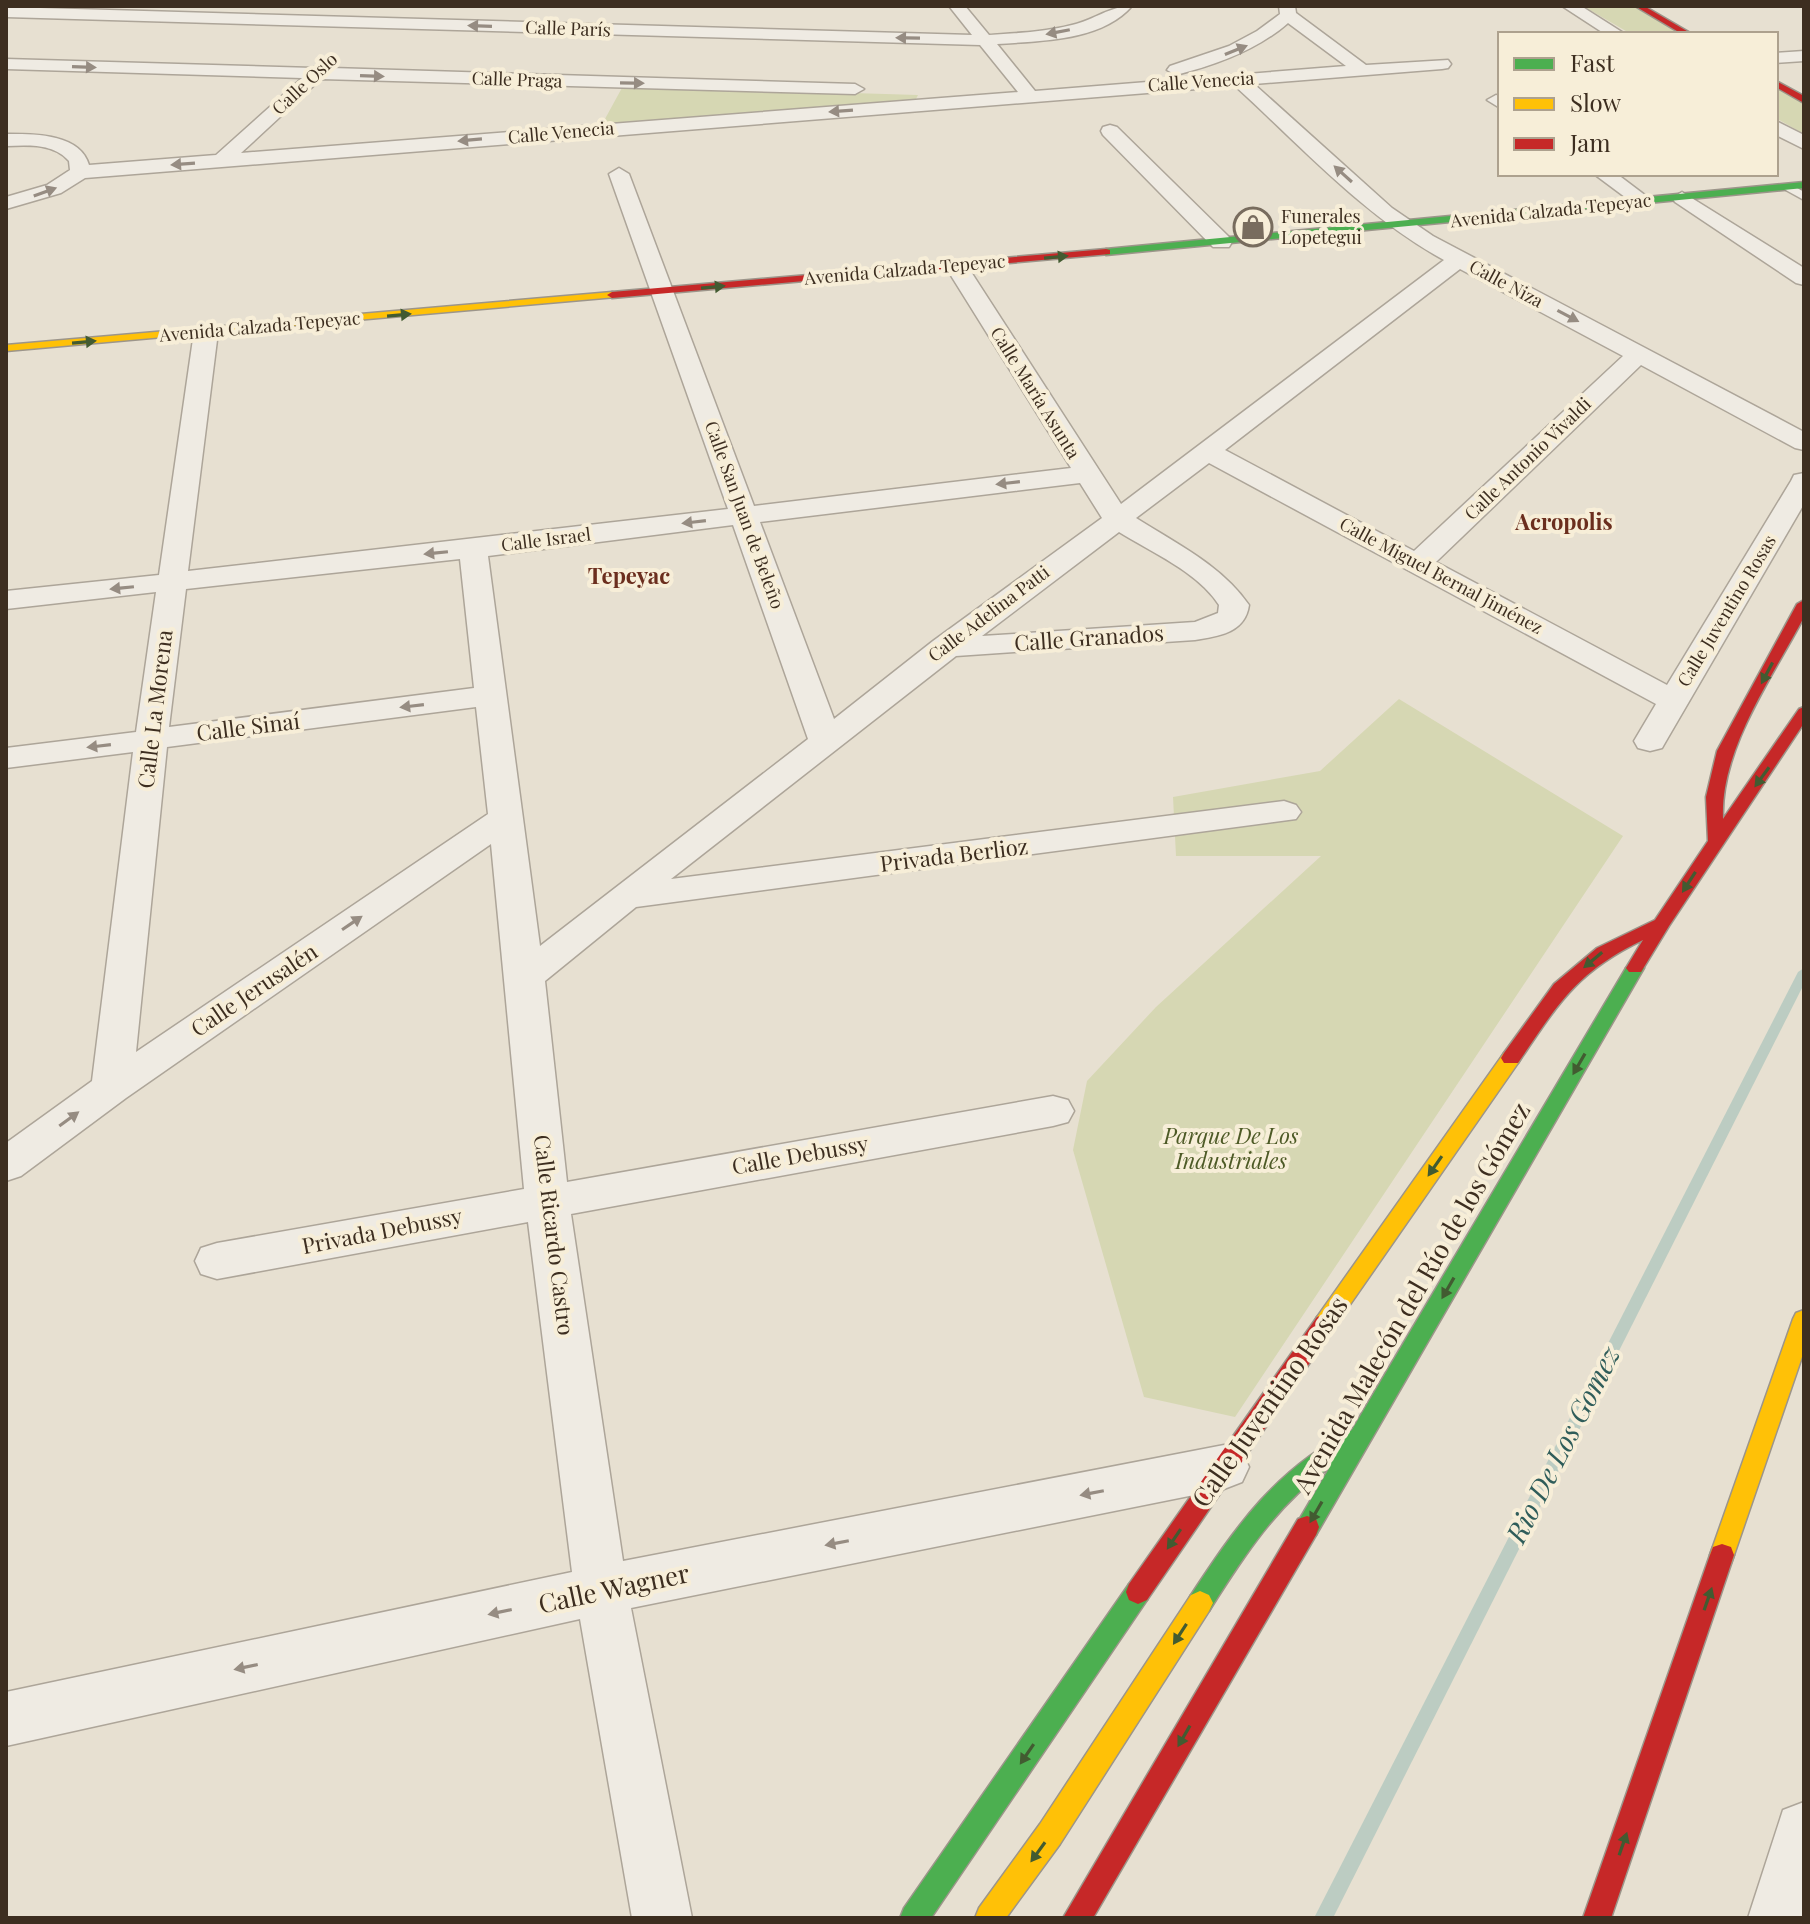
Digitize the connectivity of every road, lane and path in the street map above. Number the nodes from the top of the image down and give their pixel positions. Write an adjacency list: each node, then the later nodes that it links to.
1 (112, 6): 8 (street)
2 (389, 6): 12 (street, Calle Oslo)
3 (645, 6): 16 (street)
4 (957, 6): 17 (street)
5 (1124, 6): 17 (street, Calle París, one-way to 17)
6 (1570, 6): 14 (street)
7 (1639, 6): 15 (street)
8 (88, 11): 11 (street); 12 (street, Calle París)
9 (1288, 11): 22 (street); 26 (street, one-way to 9)
10 (6, 12): 11 (street)
11 (65, 21): 13 (street)
12 (370, 22): 16 (street, Calle París, one-way to 12); 23 (street, Calle Oslo)
13 (30, 31)
14 (1614, 32)
15 (1684, 32)
16 (623, 37): 17 (street, Calle París, one-way to 16)
17 (986, 40): 27 (street)
18 (1804, 56): 19 (street)
19 (1778, 58)
20 (6, 64): 23 (street, Calle Praga, one-way to 23)
21 (1442, 64): 22 (street, Calle Venecia)
22 (1360, 69): 24 (street, Calle Venecia)
23 (316, 74): 27 (street, Calle Praga, one-way to 27); 33 (street, Calle Oslo)
24 (1239, 80): 26 (street, Calle Venecia); 41 (street, Calle Niza, one-way to 24)
25 (1778, 85): 28 (street)
26 (1108, 89): 27 (street, Calle Venecia)
27 (1034, 95): 33 (street, Calle Venecia, one-way to 33)
28 (1804, 100)
29 (1778, 128): 32 (street)
30 (1110, 131): 42 (street)
31 (6, 140): 34 (street)
32 (1804, 143)
33 (221, 161): 34 (street, Calle Venecia, one-way to 34)
34 (80, 172): 40 (street, Calle Venecia, one-way to 34)
35 (619, 174): 46 (street, Calle San Juan de Beleño)
36 (1607, 176): 39 (street)
37 (1799, 190): 38 (street, Avenida Calzada Tepeyac)
38 (1682, 198): 39 (street, Avenida Calzada Tepeyac); 45 (street)
39 (1644, 202): 41 (street, Avenida Calzada Tepeyac)
40 (6, 203)
41 (1401, 226): 42 (street, Avenida Calzada Tepeyac); 43 (street, Calle Niza)
42 (1221, 242): 44 (street, Avenida Calzada Tepeyac, one-way to 42)
43 (1459, 259): 49 (street, Calle Niza, one-way to 49); 51 (street, Calle Adelina Patti)
44 (956, 266): 46 (street, Avenida Calzada Tepeyac, one-way to 44); 52 (street, Calle María Asunta)
45 (1804, 278)
46 (664, 292): 47 (street, Avenida Calzada Tepeyac, one-way to 46); 54 (street, Calle San Juan de Beleño)
47 (206, 332): 48 (street, Avenida Calzada Tepeyac, one-way to 47); 58 (street, Calle La Morena)
48 (6, 348)
49 (1639, 354): 50 (street, Calle Niza); 57 (street, Calle Antonio Vivaldi)
50 (1804, 442)
51 (1208, 452): 55 (street, Calle Adelina Patti); 57 (street, Calle Miguel Bernal Jiménez)
52 (1085, 474): 54 (street, Calle Israel, one-way to 54); 55 (street, Calle María Asunta)
53 (1804, 481): 63 (street, Calle Juventino Rosas)
54 (744, 515): 56 (street, Calle Israel, one-way to 56); 65 (street, Calle San Juan de Beleño)
55 (1116, 518): 61 (street, Calle Adelina Patti); 61 (street, Calle Granados)
56 (473, 549): 58 (street, Calle Israel, one-way to 58); 62 (street, Calle Ricardo Castro)
57 (1418, 563): 63 (street, Calle Miguel Bernal Jiménez)
58 (171, 583): 59 (street, Calle Israel, one-way to 59); 66 (street, Calle La Morena)
59 (6, 600)
60 (1804, 604): 71 (street, one-way to 71)
61 (944, 648): 65 (street, Calle Adelina Patti)
62 (490, 696): 66 (street, Calle Sinaí, one-way to 66); 70 (street, Calle Ricardo Castro)
63 (1674, 701): 67 (street, Calle Juventino Rosas)
64 (1804, 712): 71 (street, Avenida Malecón del Río de los Gómez, one-way to 71)
65 (825, 739): 72 (street, Calle Adelina Patti)
66 (151, 740): 68 (street, Calle Sinaí, one-way to 68); 75 (street, Calle La Morena)
67 (1650, 741)
68 (6, 758)
69 (1284, 812): 72 (street, Privada Berlioz)
70 (505, 818): 74 (street, Calle Ricardo Castro); 75 (street, Calle Jerusalén, one-way to 70)
71 (1716, 840): 73 (street, Avenida Malecón del Río de los Gómez, one-way to 73)
72 (624, 897): 74 (street, Calle Adelina Patti)
73 (1661, 924): 81 (street, Avenida Malecón del Río de los Gómez, one-way to 81); 82 (street, Calle Juventino Rosas, one-way to 82)
74 (525, 977): 78 (street, Calle Ricardo Castro)
75 (112, 1088): 77 (street, Calle Jerusalén, one-way to 75)
76 (1053, 1111): 78 (street, Calle Debussy)
77 (6, 1165)
78 (547, 1200): 79 (street, Privada Debussy); 83 (street, Calle Ricardo Castro)
79 (217, 1261)
80 (1804, 1319): 90 (street, one-way to 80)
81 (1361, 1436): 88 (street, one-way to 88); 89 (street, Avenida Malecón del Río de los Gómez, one-way to 89)
82 (1224, 1467): 83 (street, Calle Wagner, one-way to 83); 87 (street, Calle Juventino Rosas, one-way to 87)
83 (601, 1590): 84 (street, Calle Wagner, one-way to 84); 86 (street, Calle Ricardo Castro)
84 (6, 1719)
85 (1804, 1831): 91 (street)
86 (662, 1918)
87 (914, 1918)
88 (989, 1918)
89 (1077, 1918)
90 (1597, 1918)
91 (1778, 1918)

